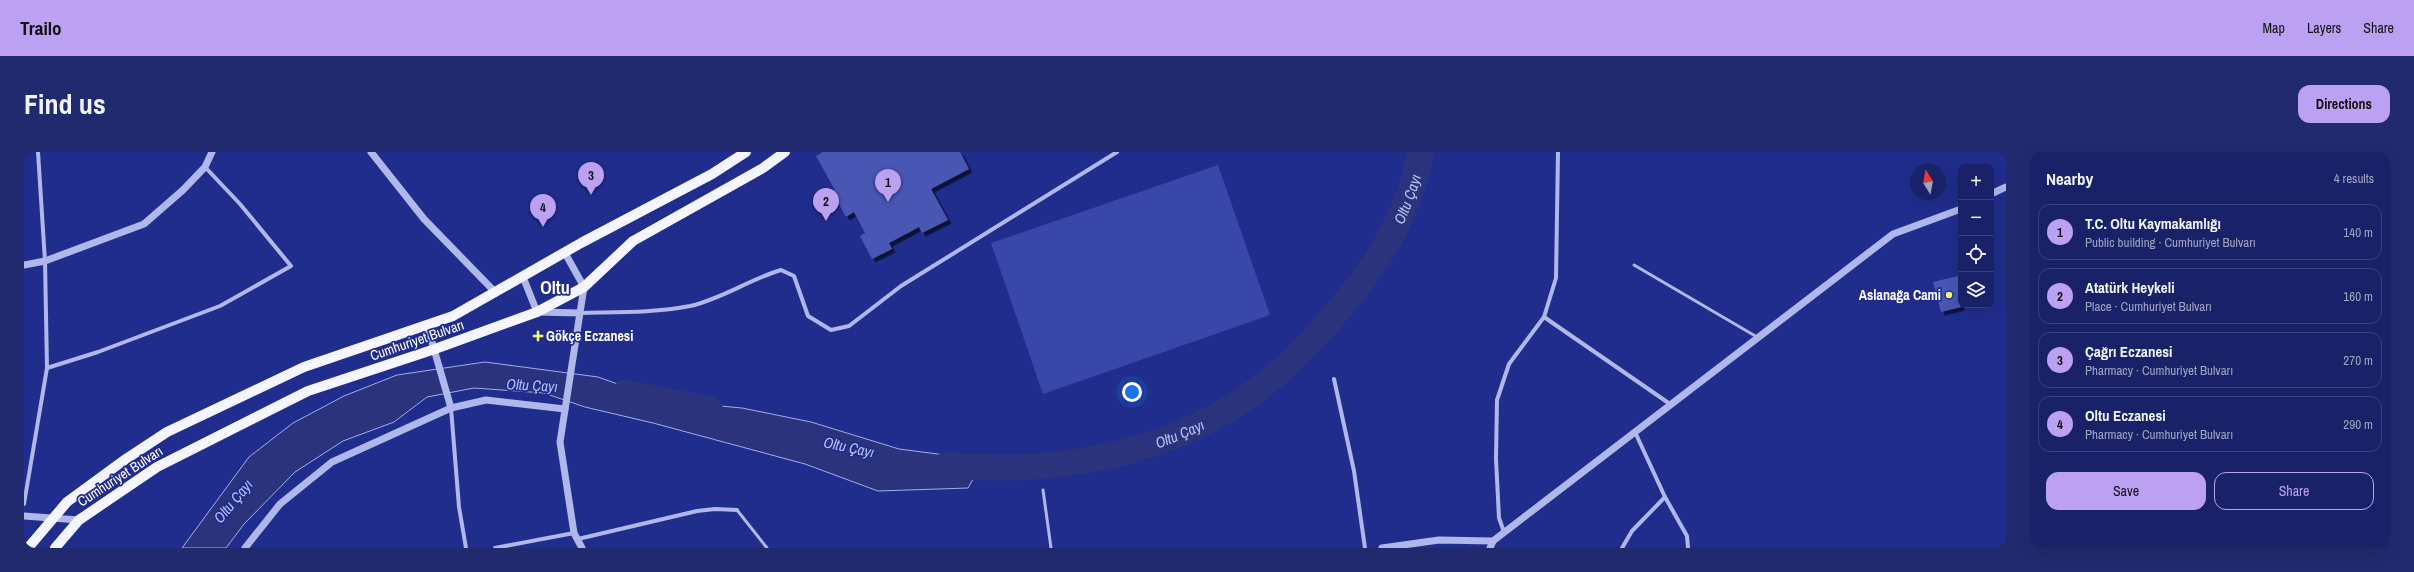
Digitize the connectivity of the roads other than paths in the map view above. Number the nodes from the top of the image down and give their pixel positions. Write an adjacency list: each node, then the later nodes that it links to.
1 (38, 152): 13 (street)
2 (212, 152): 8 (street)
3 (371, 152): 18 (street)
4 (785, 152): 17 (main road, Cumhuriyet Bulvarı)
5 (1117, 152): 20 (street)
6 (1558, 152): 21 (street)
7 (740, 154): 12 (main road, Cumhuriyet Bulvarı)
8 (205, 167): 13 (street); 25 (street)
9 (2006, 187): 10 (street)
10 (1994, 193)
11 (1958, 210): 23 (street)
12 (565, 252): 16 (main road, Cumhuriyet Bulvarı); 17 (street)
13 (45, 261): 14 (street); 25 (street)
14 (24, 265)
15 (1634, 265): 23 (lane)
16 (523, 277): 18 (main road, Cumhuriyet Bulvarı); 19 (street)
17 (584, 287): 19 (main road, Cumhuriyet Bulvarı); 20 (street)
18 (496, 293): 22 (main road, Cumhuriyet Bulvarı)
19 (537, 312): 20 (street); 24 (main road, Cumhuriyet Bulvarı)
20 (580, 312): 29 (street)
21 (1544, 317): 27 (street); 38 (street)
22 (426, 325): 24 (street); 36 (main road, Cumhuriyet Bulvarı)
23 (1757, 338): 27 (street)
24 (435, 349): 28 (street); 37 (main road, Cumhuriyet Bulvarı)
25 (47, 368): 33 (street)
26 (1334, 379): 49 (street)
27 (1670, 404): 30 (street)
28 (451, 408): 29 (street); 43 (street); 44 (street)
29 (565, 409): 39 (street)
30 (1635, 432): 32 (street); 38 (street)
31 (1043, 490): 48 (lane)
32 (1665, 497): 52 (street); 53 (street)
33 (24, 504)
34 (737, 510): 39 (street); 47 (lane)
35 (24, 516): 36 (street)
36 (53, 519): 37 (street); 41 (main road, Cumhuriyet Bulvarı)
37 (79, 520): 42 (main road, Cumhuriyet Bulvarı)
38 (1504, 532): 40 (street)
39 (576, 536): 45 (street); 46 (street)
40 (1493, 540): 50 (street); 51 (street)
41 (28, 548)
42 (55, 548)
43 (245, 548)
44 (466, 548)
45 (495, 548)
46 (582, 548)
47 (767, 548)
48 (1051, 548)
49 (1365, 548)
50 (1382, 548)
51 (1490, 548)
52 (1622, 548)
53 (1688, 548)

